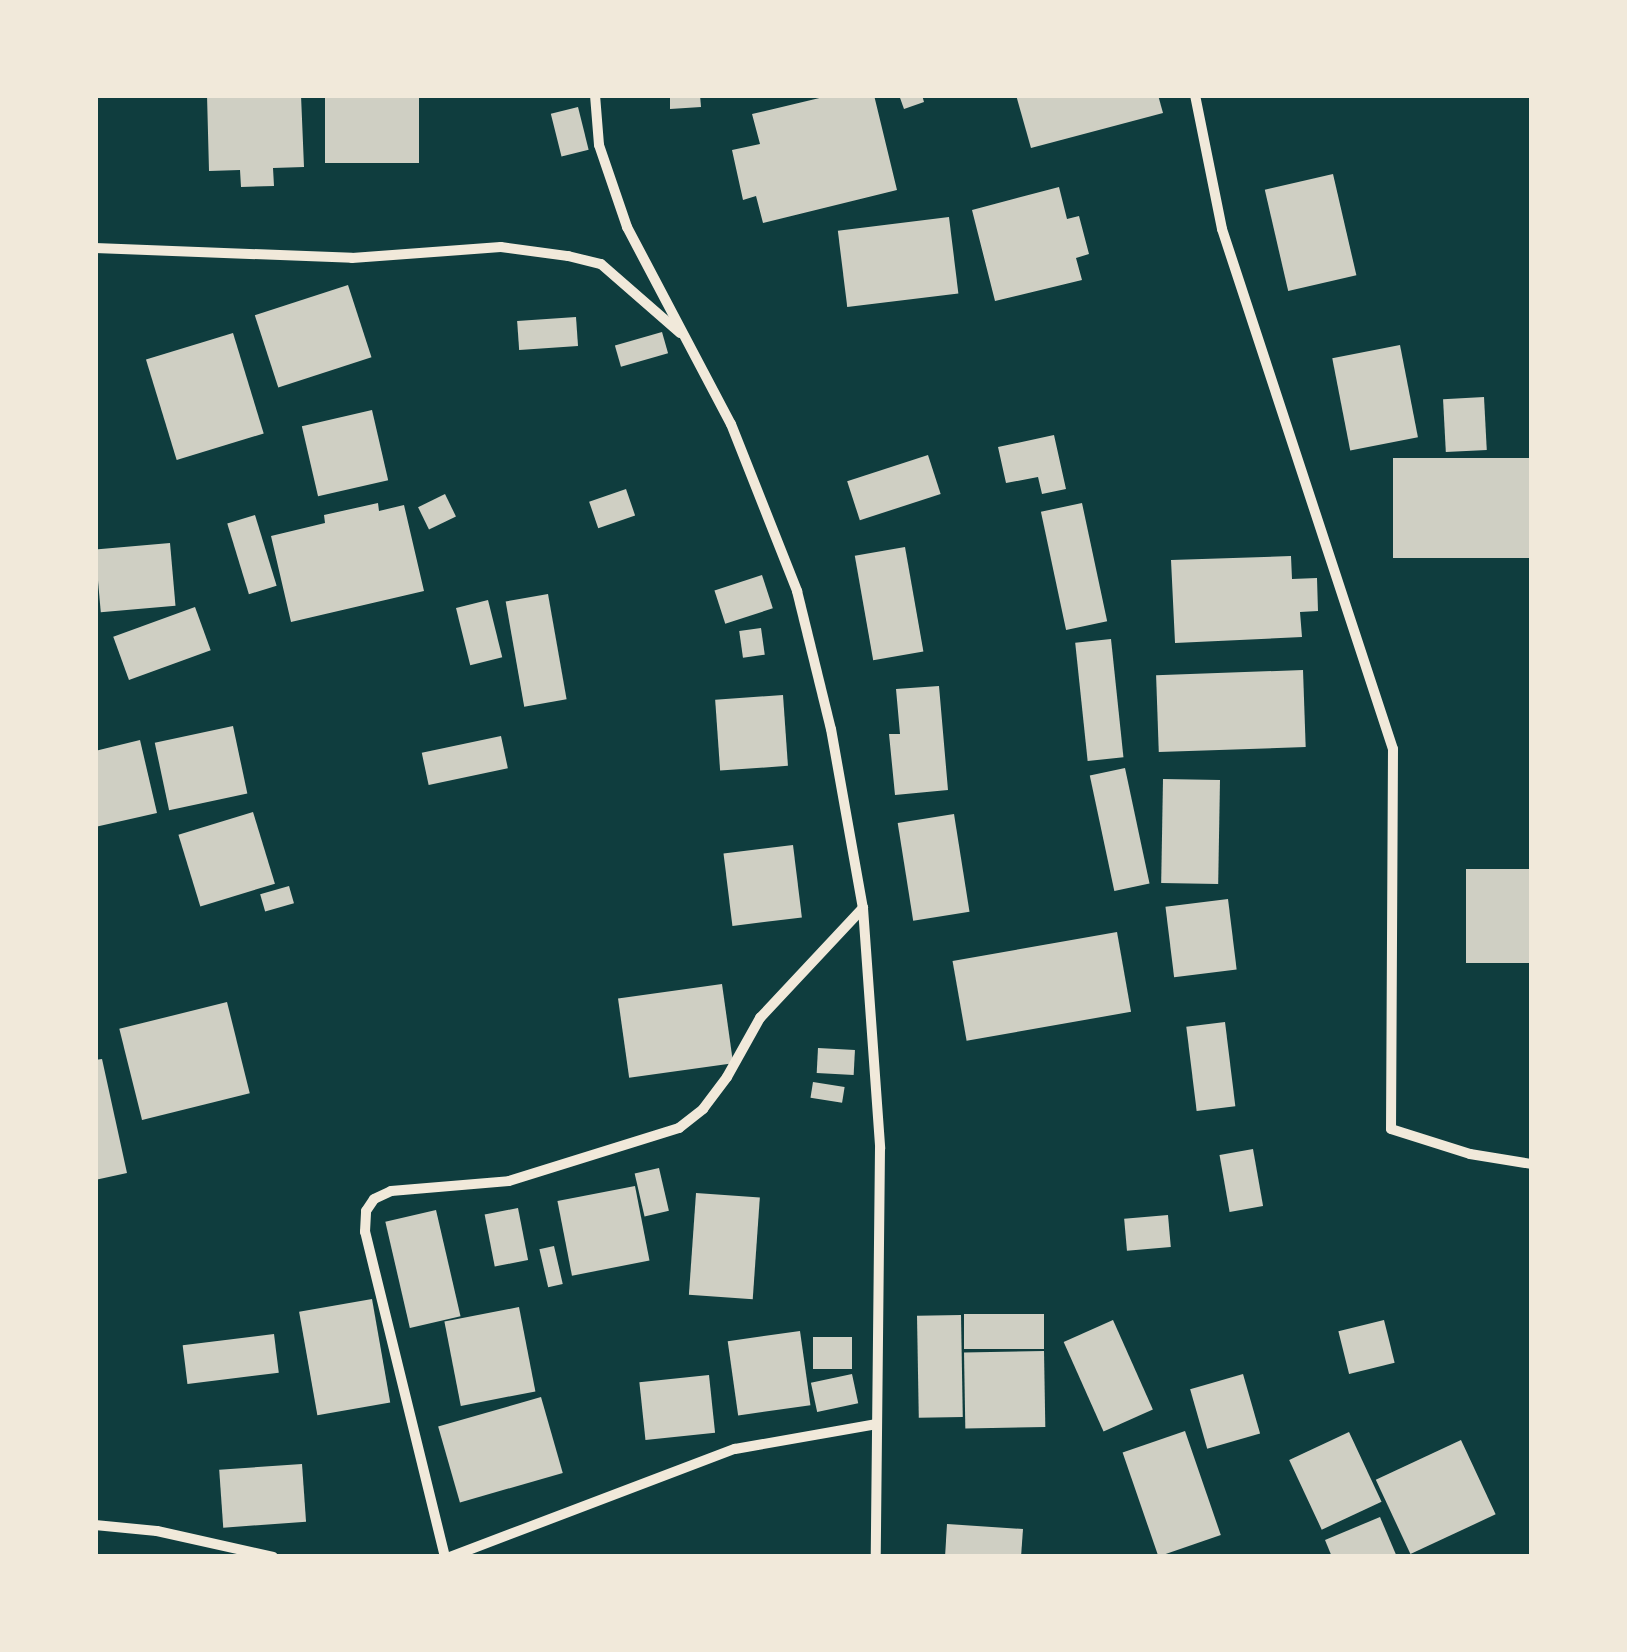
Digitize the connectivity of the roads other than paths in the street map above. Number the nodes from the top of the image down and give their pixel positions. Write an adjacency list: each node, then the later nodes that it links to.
1 (595, 95): 4 (street)
2 (1195, 95): 6 (street)
3 (95, 248): 4 (street)
4 (685, 336): 5 (street)
5 (862, 908): 7 (street); 10 (street)
6 (1532, 1164)
7 (877, 1424): 10 (street); 11 (street)
8 (95, 1525): 9 (street)
9 (273, 1557)
10 (448, 1557)
11 (876, 1557)

